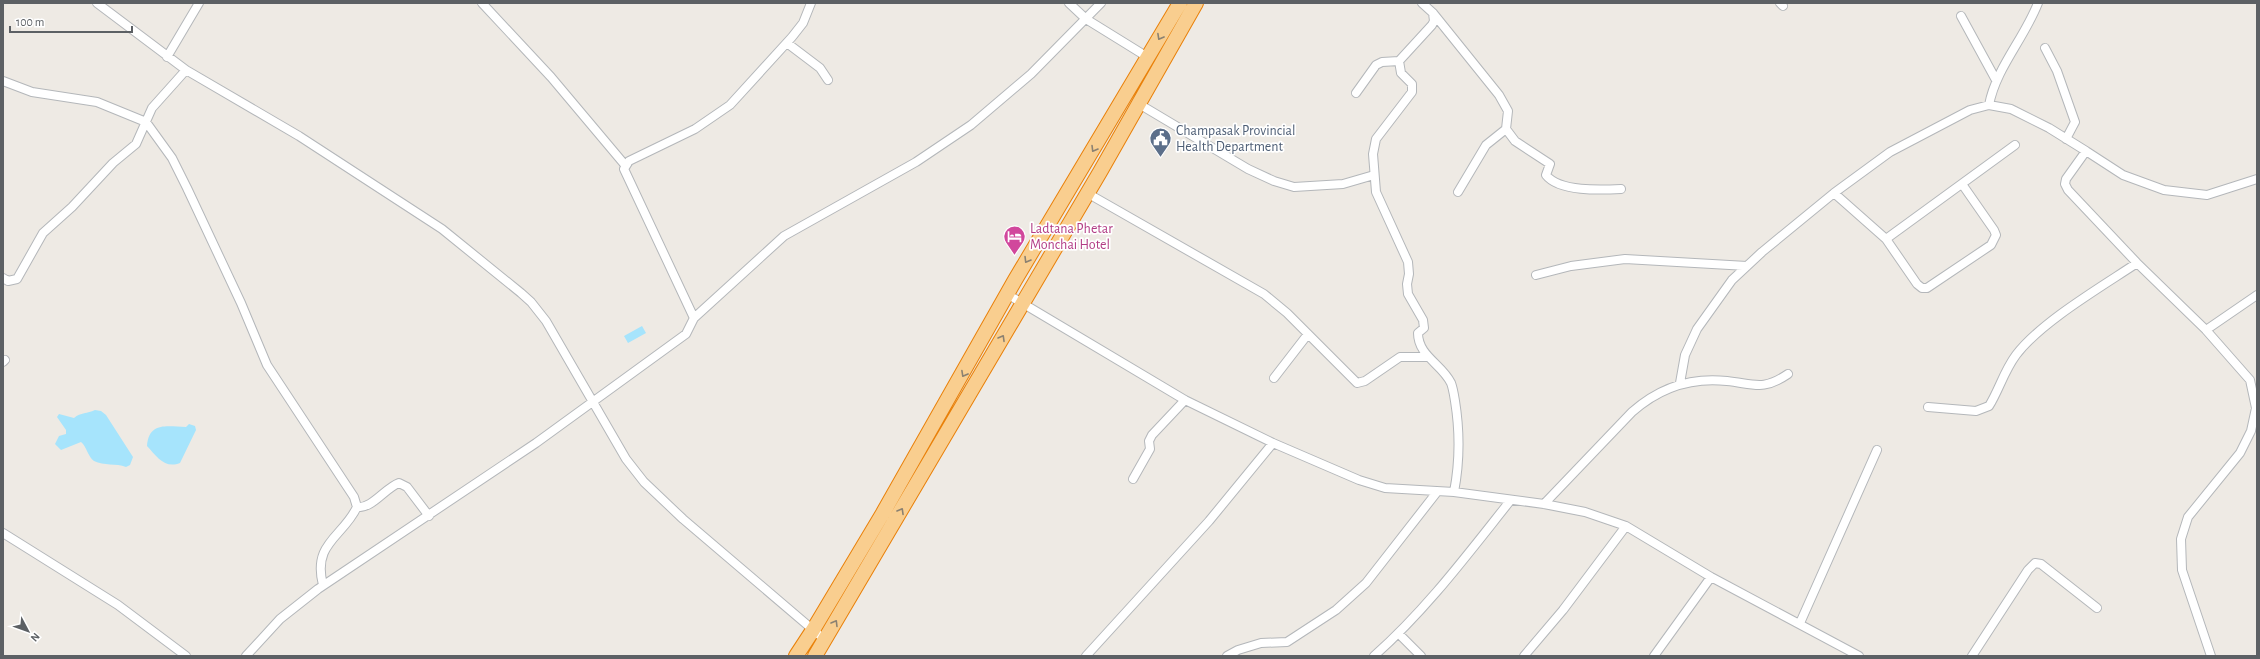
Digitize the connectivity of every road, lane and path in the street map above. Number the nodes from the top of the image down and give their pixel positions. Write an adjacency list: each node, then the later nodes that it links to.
1 (97, 3): 16 (street)
2 (199, 3): 16 (street)
3 (482, 3): 31 (street)
4 (811, 3): 14 (street)
5 (1069, 3): 13 (street)
6 (1101, 3): 13 (street)
7 (1180, 3): 17 (highway, one-way to 17)
8 (1196, 3): 24 (highway)
9 (1422, 3): 11 (street)
10 (2038, 3): 21 (street)
11 (1433, 13): 18 (street); 27 (street)
12 (1961, 16): 21 (street)
13 (1086, 19): 17 (street); 47 (street)
14 (787, 43): 20 (street); 31 (street)
15 (2045, 48): 28 (street)
16 (167, 57): 19 (street)
17 (1149, 58): 44 (highway, one-way to 44)
18 (1399, 62): 23 (street); 32 (street)
19 (186, 70): 26 (street); 57 (street)
20 (828, 80)
21 (1996, 80): 25 (street)
22 (3, 81): 26 (street)
23 (1356, 93)
24 (1139, 104): 32 (street); 37 (highway)
25 (1989, 105): 28 (street); 38 (street)
26 (146, 122): 43 (street); 66 (street)
27 (1506, 129): 35 (street); 36 (street)
28 (2066, 139): 30 (street)
29 (2015, 145): 34 (street)
30 (2086, 151): 33 (street); 40 (street)
31 (625, 164): 47 (street)
32 (1374, 175): 50 (street)
33 (2257, 179)
34 (1962, 184): 39 (street); 39 (street)
35 (1621, 189)
36 (1458, 192)
37 (1087, 193): 46 (highway); 49 (street)
38 (1834, 193): 39 (street); 41 (street)
39 (1886, 239)
40 (2137, 263): 48 (street); 58 (street)
41 (1747, 266): 42 (street); 54 (street)
42 (1536, 275)
43 (3, 278)
44 (1007, 294): 46 (street); 74 (highway, one-way to 74)
45 (2257, 295): 48 (street)
46 (1022, 303): 56 (street); 76 (highway, one-way to 46)
47 (694, 318): 57 (street)
48 (2206, 330): 53 (street)
49 (1308, 334): 50 (street); 52 (street)
50 (1427, 357): 63 (street)
51 (1788, 374): 54 (street)
52 (1274, 378)
53 (2250, 380): 55 (street); 89 (street)
54 (1680, 383): 65 (street)
55 (2257, 386)
56 (1185, 400): 59 (street); 61 (street)
57 (594, 402): 67 (street); 74 (street)
58 (1928, 407)
59 (1273, 442): 62 (street); 81 (street)
60 (1877, 450): 73 (street)
61 (1133, 479)
62 (1437, 492): 63 (street); 82 (street)
63 (1454, 492): 64 (street)
64 (1510, 501): 65 (street); 75 (street)
65 (1544, 504): 68 (street)
66 (357, 507): 67 (street); 71 (street)
67 (429, 516): 71 (street)
68 (1626, 526): 70 (street); 85 (street)
69 (3, 533): 77 (street)
70 (1711, 577): 73 (street); 86 (street)
71 (323, 585): 78 (street)
72 (2097, 608): 88 (street)
73 (1800, 623): 87 (street)
74 (813, 630): 76 (street); 79 (highway)
75 (1398, 634): 83 (street); 84 (street)
76 (826, 640): 80 (highway)
77 (186, 656)
78 (246, 656)
79 (796, 656)
80 (815, 656)
81 (1086, 656)
82 (1227, 656)
83 (1374, 656)
84 (1421, 656)
85 (1524, 656)
86 (1654, 656)
87 (1859, 656)
88 (1972, 656)
89 (2212, 656)

